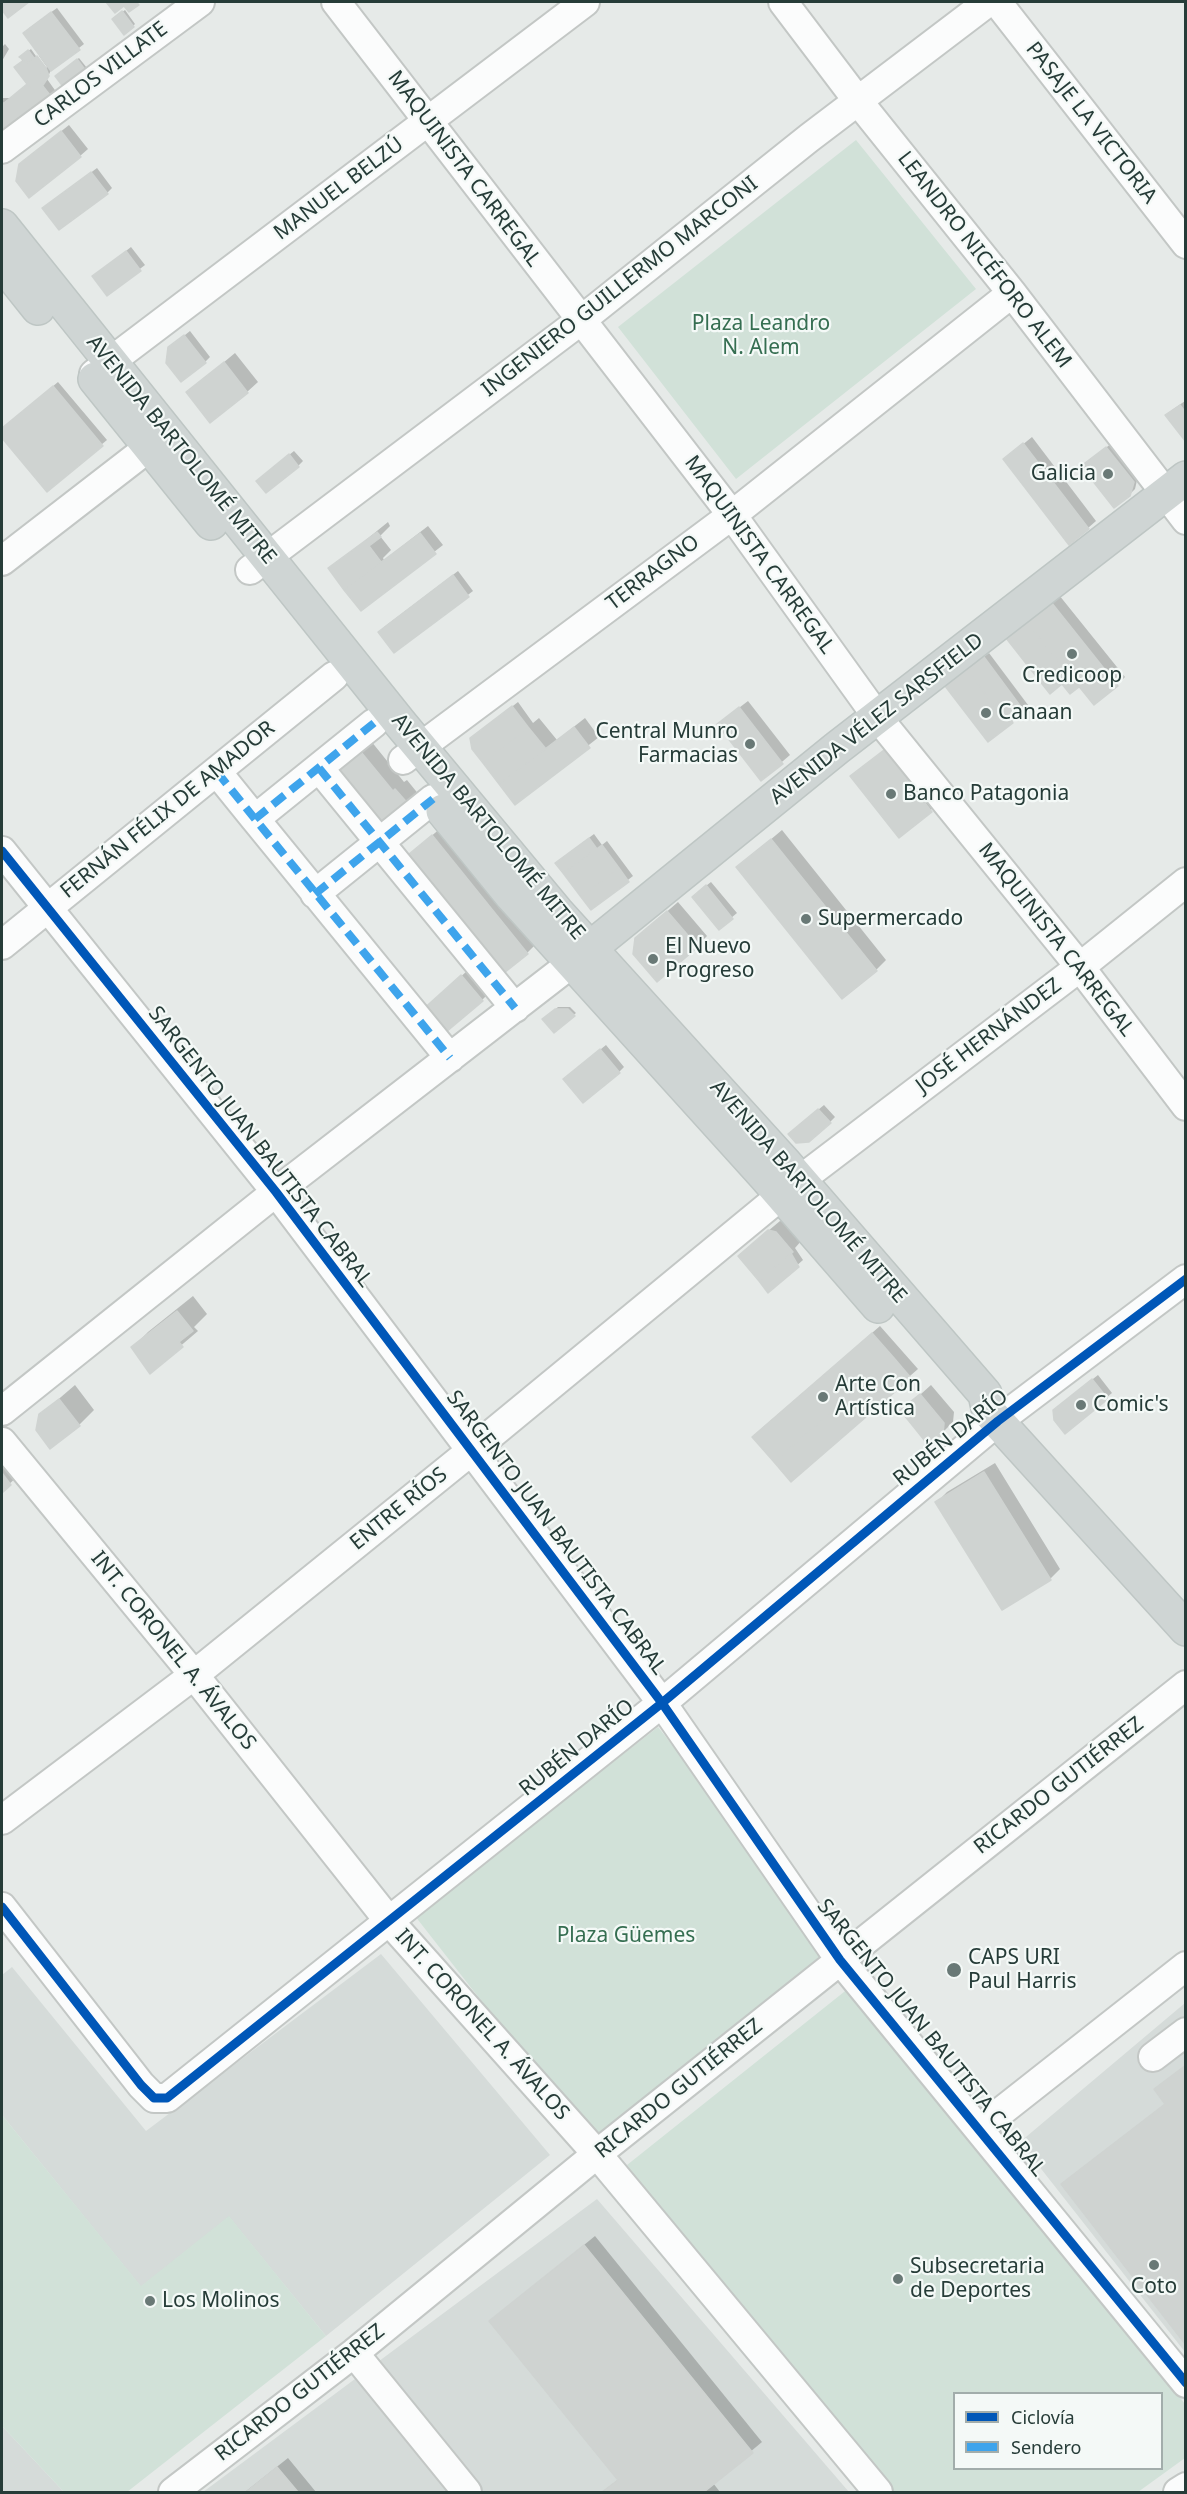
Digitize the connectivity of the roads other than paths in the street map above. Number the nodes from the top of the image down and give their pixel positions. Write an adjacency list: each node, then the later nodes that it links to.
1 (200, 2): 9 (street, CARLOS VILLATE)
2 (336, 2): 8 (street, MAQUINISTA CARREGAL)
3 (585, 2): 8 (street, MANUEL BELZÚ)
4 (783, 2): 7 (street, LEANDRO NICÉFORO ALEM)
5 (988, 2): 7 (street, INGENIERO GUILLERMO MARCONI)
6 (997, 2): 11 (street, PASAJE LA VICTORIA)
7 (858, 101): 13 (street, LEANDRO NICÉFORO ALEM); 14 (street, INGENIERO GUILLERMO MARCONI)
8 (428, 121): 14 (street, MAQUINISTA CARREGAL); 15 (street, MANUEL BELZÚ)
9 (2, 149)
10 (2, 226): 15 (main road, AVENIDA BARTOLOMÉ MITRE)
11 (1185, 244)
12 (2, 263): 15 (main road, AVENIDA BARTOLOMÉ MITRE)
13 (1012, 293): 17 (street, LEANDRO NICÉFORO ALEM); 18 (street, TERRAGNO)
14 (580, 321): 18 (street, MAQUINISTA CARREGAL); 21 (street, INGENIERO GUILLERMO MARCONI)
15 (101, 369): 16 (main road, AVENIDA BARTOLOMÉ MITRE); 21 (main road, AVENIDA BARTOLOMÉ MITRE)
16 (148, 448): 20 (street); 21 (main road, AVENIDA BARTOLOMÉ MITRE)
17 (1175, 486): 19 (street, LEANDRO NICÉFORO ALEM); 23 (main road, AVENIDA VÉLEZ SARSFIELD)
18 (732, 515): 23 (street, MAQUINISTA CARREGAL); 25 (street, TERRAGNO)
19 (1185, 520)
20 (2, 561)
21 (259, 563): 22 (main road, AVENIDA BARTOLOMÉ MITRE); 25 (main road, AVENIDA BARTOLOMÉ MITRE)
22 (334, 676): 24 (main road, AVENIDA BARTOLOMÉ MITRE); 27 (street, FERNÁN FÉLIX DE AMADOR)
23 (878, 718): 36 (main road, AVENIDA VÉLEZ SARSFIELD); 37 (street, MAQUINISTA CARREGAL)
24 (374, 723): 25 (main road, AVENIDA BARTOLOMÉ MITRE); 26 (street)
25 (411, 753): 28 (main road, AVENIDA BARTOLOMÉ MITRE); 36 (main road, AVENIDA BARTOLOMÉ MITRE)
26 (319, 768): 29 (street); 30 (street)
27 (217, 772): 29 (street); 34 (street, FERNÁN FÉLIX DE AMADOR)
28 (433, 799): 30 (street); 36 (main road, AVENIDA BARTOLOMÉ MITRE)
29 (255, 819): 33 (street)
30 (379, 842): 33 (street); 38 (street)
31 (2, 851): 34 (street, SARGENTO JUAN BAUTISTA CABRAL)
32 (1185, 882): 37 (street, JOSÉ HERNÁNDEZ)
33 (315, 894): 39 (street)
34 (47, 907): 35 (street, FERNÁN FÉLIX DE AMADOR); 42 (street, SARGENTO JUAN BAUTISTA CABRAL)
35 (2, 945)
36 (581, 956): 38 (street); 41 (main road, AVENIDA BARTOLOMÉ MITRE)
37 (1080, 967): 40 (street, MAQUINISTA CARREGAL); 41 (street, JOSÉ HERNÁNDEZ)
38 (515, 1008): 39 (street)
39 (450, 1058): 42 (street)
40 (1185, 1106)
41 (790, 1188): 45 (main road, AVENIDA BARTOLOMÉ MITRE); 47 (street, ENTRE RÍOS)
42 (276, 1192): 44 (street); 47 (street, SARGENTO JUAN BAUTISTA CABRAL)
43 (1185, 1279): 45 (street, RUBÉN DARÍO)
44 (2, 1411)
45 (993, 1417): 48 (main road, AVENIDA BARTOLOMÉ MITRE); 51 (street, RUBÉN DARÍO)
46 (2, 1442): 49 (street, INT. CORONEL A. ÁVALOS)
47 (471, 1451): 49 (street, ENTRE RÍOS); 51 (street, SARGENTO JUAN BAUTISTA CABRAL)
48 (1185, 1629)
49 (194, 1675): 52 (street, ENTRE RÍOS); 54 (street, INT. CORONEL A. ÁVALOS)
50 (1185, 1685): 55 (street, RICARDO GUTIÉRREZ)
51 (662, 1703): 54 (street, RUBÉN DARÍO); 55 (street, SARGENTO JUAN BAUTISTA CABRAL)
52 (2, 1820)
53 (2, 1907): 54 (street, RUBÉN DARÍO)
54 (389, 1921): 60 (street, INT. CORONEL A. ÁVALOS)
55 (840, 1960): 59 (street, SARGENTO JUAN BAUTISTA CABRAL); 60 (street, RICARDO GUTIÉRREZ)
56 (1185, 1966): 59 (street)
57 (1185, 2032): 58 (street)
58 (1153, 2057)
59 (979, 2129): 62 (street, SARGENTO JUAN BAUTISTA CABRAL)
60 (597, 2154): 61 (street, RICARDO GUTIÉRREZ); 66 (street, INT. CORONEL A. ÁVALOS)
61 (354, 2354): 64 (street, RICARDO GUTIÉRREZ); 65 (street)
62 (1185, 2383)
63 (1185, 2487): 67 (street)
64 (173, 2493)
65 (467, 2493)
66 (878, 2493)
67 (1178, 2493)

